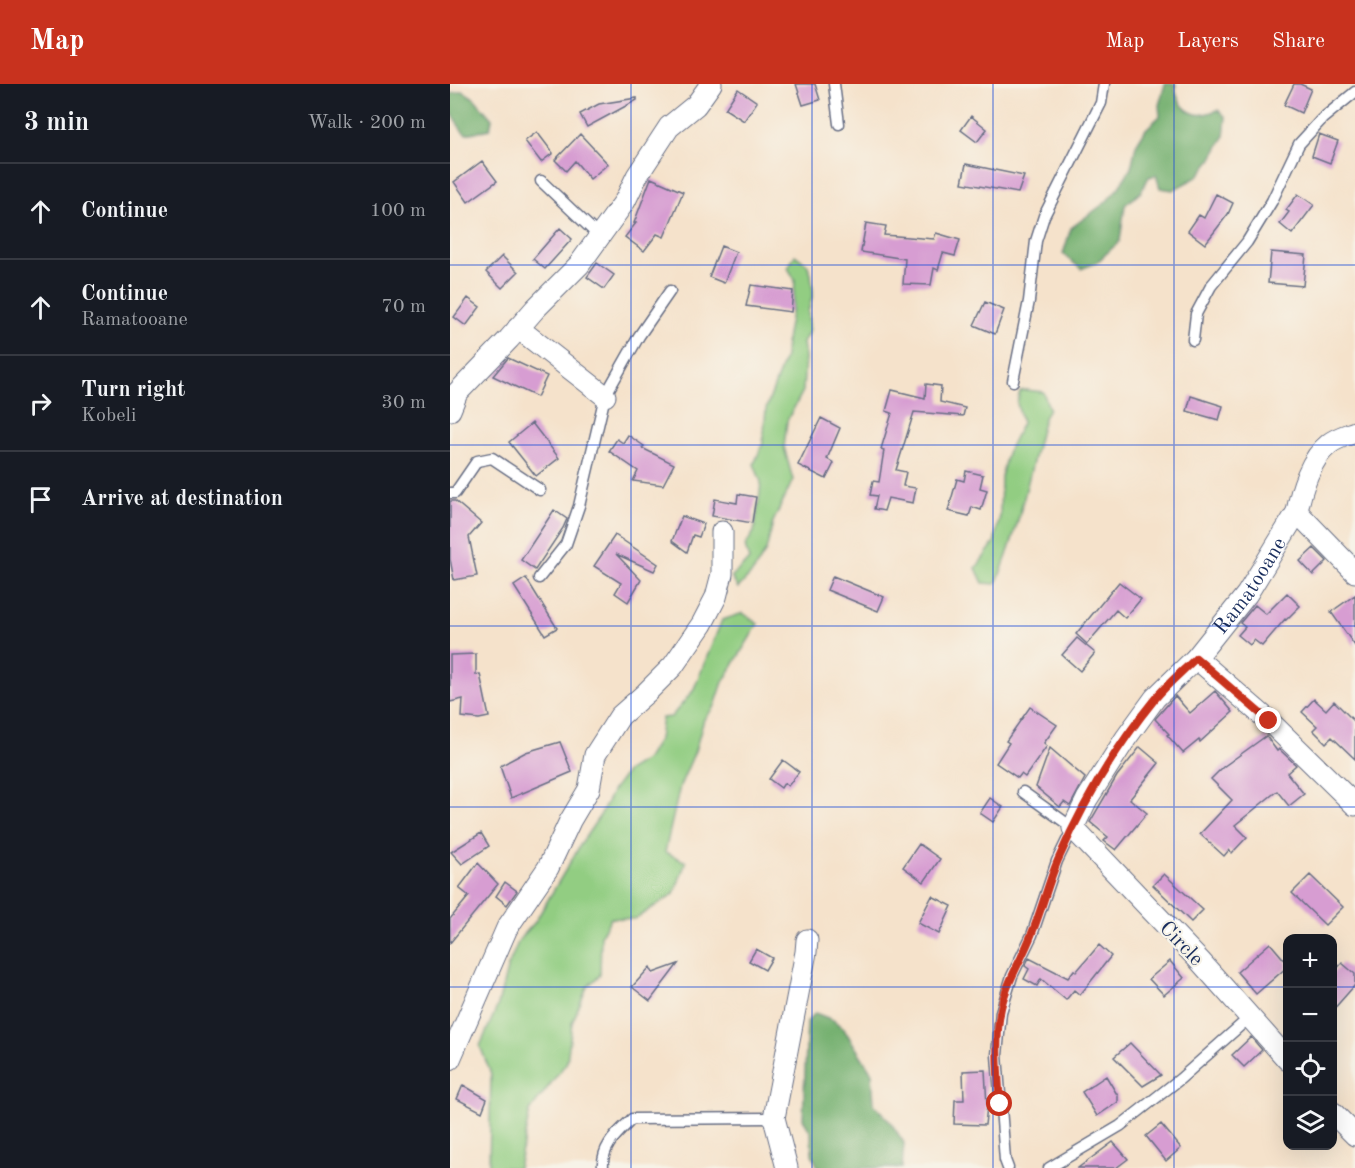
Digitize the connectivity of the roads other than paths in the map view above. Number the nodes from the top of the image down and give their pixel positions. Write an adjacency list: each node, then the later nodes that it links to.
1 (711, 84): 7 (street)
2 (834, 84): 5 (lane)
3 (1104, 84): 11 (lane)
4 (1355, 92): 10 (lane)
5 (839, 124)
6 (541, 181): 7 (lane)
7 (600, 237): 9 (street)
8 (670, 291): 12 (lane)
9 (518, 328): 12 (street); 13 (street)
10 (1193, 340)
11 (1013, 381)
12 (605, 396): 20 (lane)
13 (450, 410)
14 (1355, 432): 17 (street, Ramatooane)
15 (540, 490): 16 (lane)
16 (450, 493)
17 (1297, 512): 19 (street); 21 (street, Ramatooane)
18 (722, 532): 28 (street)
19 (1355, 572)
20 (539, 578)
21 (1196, 658): 23 (street); 24 (street, Ramatooane)
22 (1023, 792): 24 (lane)
23 (1355, 804)
24 (1073, 828): 26 (street, Circle); 34 (lane)
25 (807, 940): 30 (street)
26 (1250, 1017): 27 (street, Circle); 35 (lane)
27 (1283, 1055)
28 (450, 1059)
29 (1337, 1117): 31 (street)
30 (774, 1118): 32 (lane); 33 (street)
31 (1355, 1135)
32 (603, 1168)
33 (787, 1168)
34 (1008, 1168)
35 (1049, 1168)

